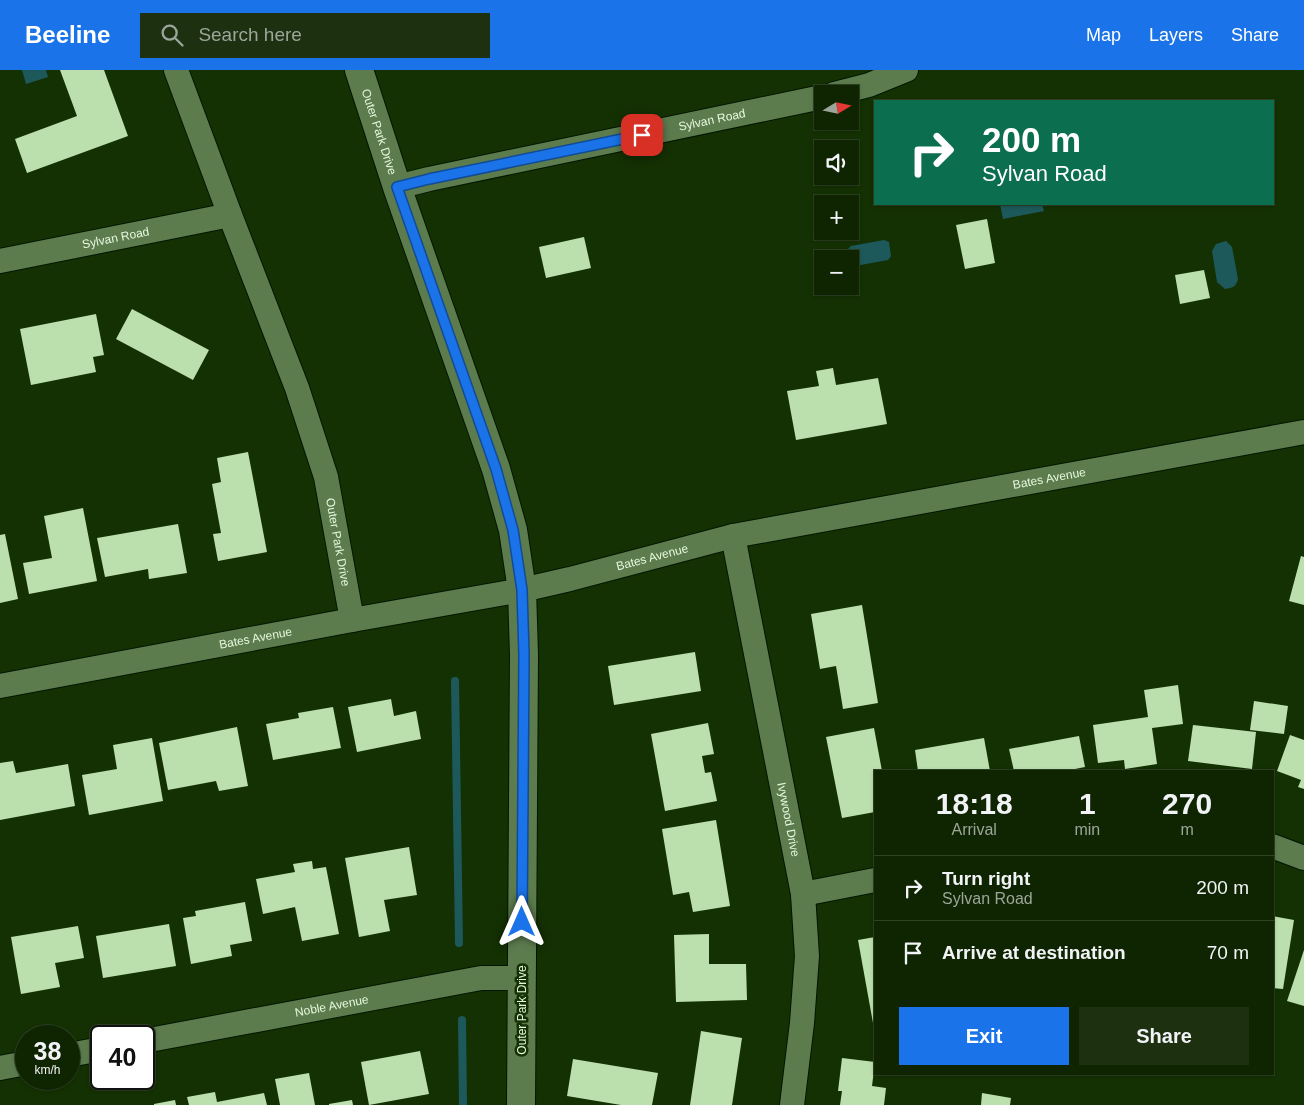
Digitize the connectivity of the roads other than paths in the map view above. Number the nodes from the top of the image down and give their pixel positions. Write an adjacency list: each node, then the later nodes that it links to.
1 (176, 70): 7 (street, Outer Park Drive)
2 (360, 70): 6 (street, Outer Park Drive)
3 (906, 70): 4 (street)
4 (859, 88)
5 (814, 99): 6 (street, Sylvan Road)
6 (397, 187): 11 (street, Outer Park Drive)
7 (230, 215): 8 (street, Sylvan Road); 12 (street, Outer Park Drive)
8 (0, 261)
9 (1304, 432): 10 (street, Bates Avenue)
10 (733, 536): 11 (street, Bates Avenue); 17 (street, Ivywood Drive)
11 (522, 590): 12 (street, Bates Avenue); 18 (street, Outer Park Drive)
12 (352, 620): 13 (street, Bates Avenue)
13 (0, 686)
14 (1274, 847): 15 (street)
15 (1304, 858)
16 (874, 880): 17 (street)
17 (803, 894): 23 (street, Ivywood Drive)
18 (522, 978): 19 (street, Noble Avenue); 22 (street, Outer Park Drive)
19 (155, 1039)
20 (15, 1065): 21 (street)
21 (0, 1068)
22 (521, 1105)
23 (792, 1105)

